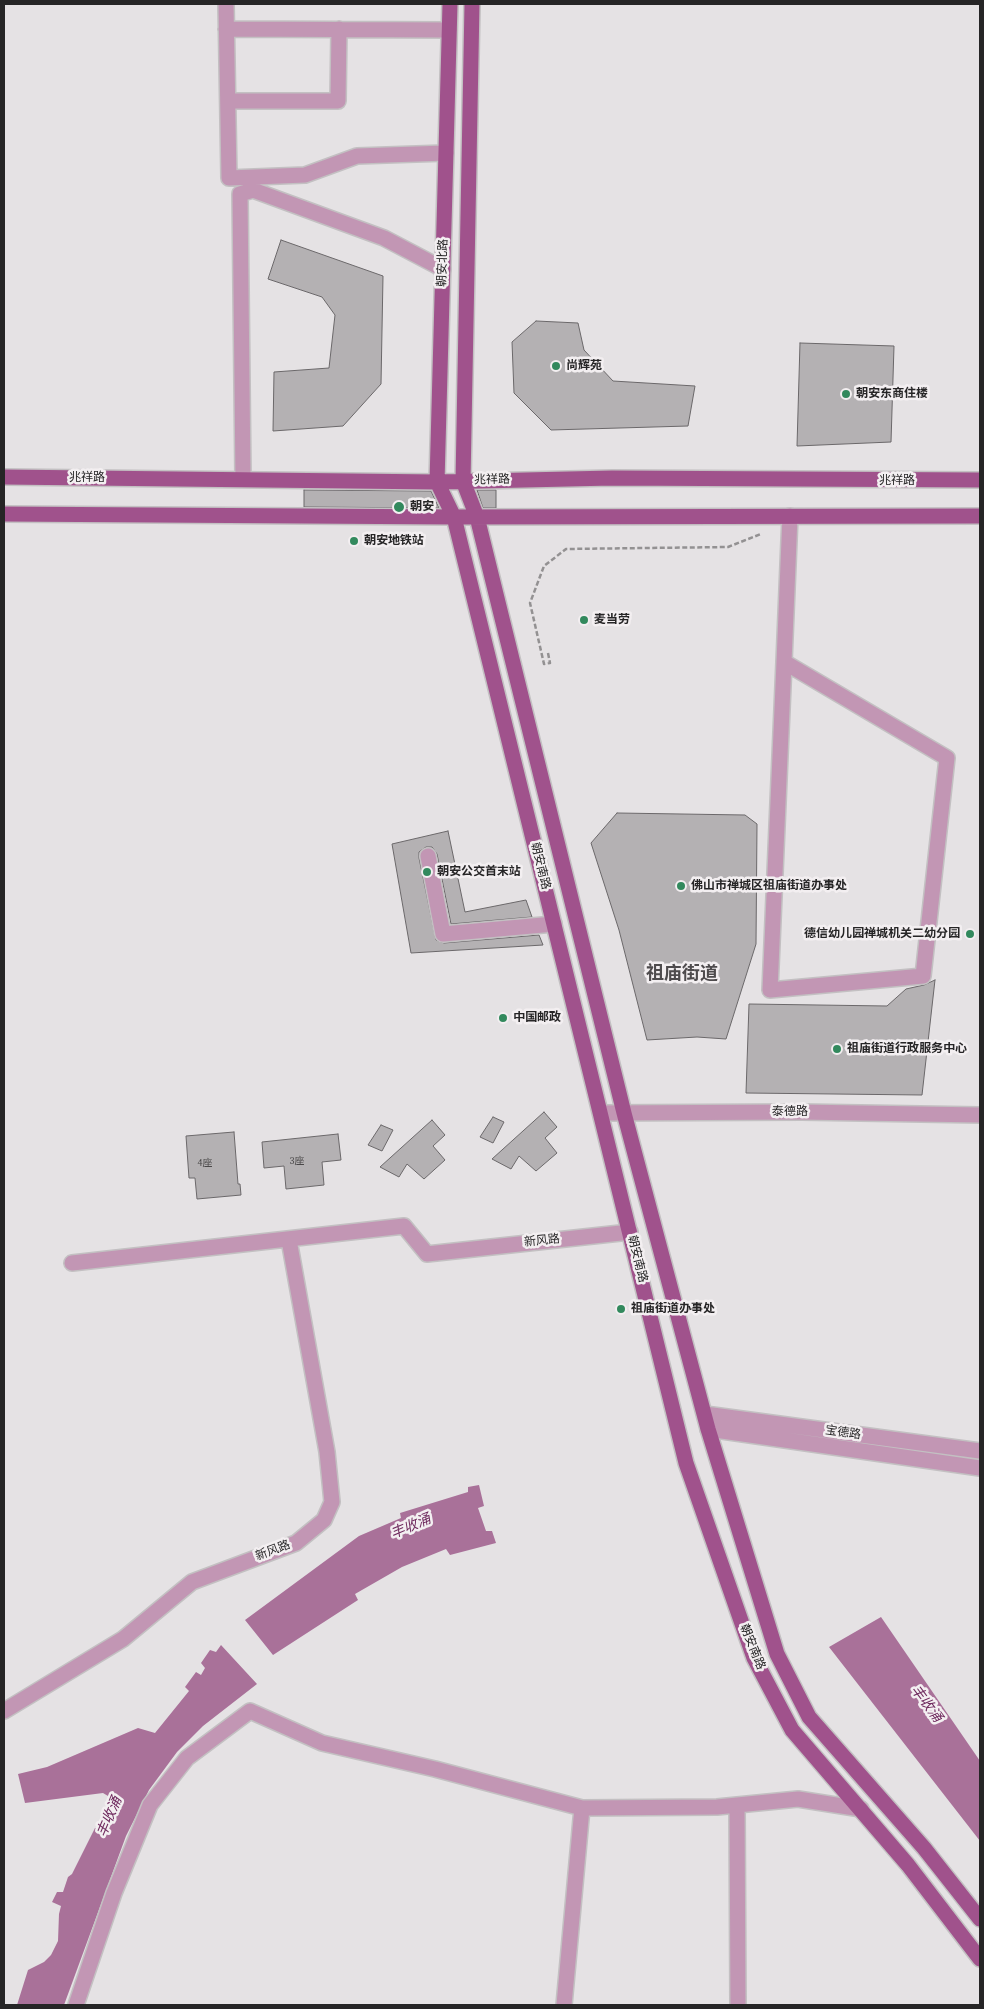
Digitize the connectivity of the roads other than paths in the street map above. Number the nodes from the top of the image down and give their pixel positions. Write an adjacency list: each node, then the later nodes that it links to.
1 (226, 4): 4 (street)
2 (450, 4): 6 (main road, 朝安北路)
3 (472, 4): 13 (main road, 朝安北路)
4 (226, 28): 5 (street); 7 (street)
5 (339, 29): 6 (street); 7 (street)
6 (449, 30): 8 (main road, 朝安北路)
7 (228, 101): 8 (street)
8 (446, 153): 9 (main road, 朝安北路)
9 (443, 270): 11 (street); 14 (main road, 朝安北路)
10 (4, 477): 11 (main road, 兆祥路)
11 (243, 479): 14 (main road, 兆祥路)
12 (980, 480): 13 (main road, 兆祥路)
13 (463, 481): 14 (main road, 兆祥路); 19 (main road, 朝安北路)
14 (436, 482): 18 (main road, 朝安北路)
15 (4, 514): 18 (main road)
16 (790, 516): 17 (main road); 19 (main road); 20 (street)
17 (980, 516)
18 (454, 517): 19 (main road); 22 (main road, 朝安南路)
19 (477, 517): 24 (main road, 朝安南路)
20 (784, 662): 20 (street)
21 (428, 856): 22 (street)
22 (554, 924): 23 (main road, 朝安南路)
23 (601, 1113): 24 (street, 泰德路); 26 (main road, 朝安南路)
24 (624, 1113): 25 (street, 泰德路); 29 (main road, 朝安南路)
25 (980, 1115)
26 (630, 1232): 27 (street, 新风路); 35 (main road, 朝安南路)
27 (289, 1240): 28 (street, 新风路); 32 (street, 新风路)
28 (72, 1263)
29 (707, 1422): 30 (street, 宝德路); 31 (street, 宝德路); 36 (main road, 朝安南路)
30 (980, 1451)
31 (980, 1468)
32 (4, 1711)
33 (737, 1805): 34 (street); 35 (street); 40 (street)
34 (582, 1808): 38 (street); 39 (street)
35 (861, 1809): 37 (main road, 朝安南路)
36 (980, 1919)
37 (980, 1959)
38 (76, 2005)
39 (564, 2005)
40 (738, 2005)

